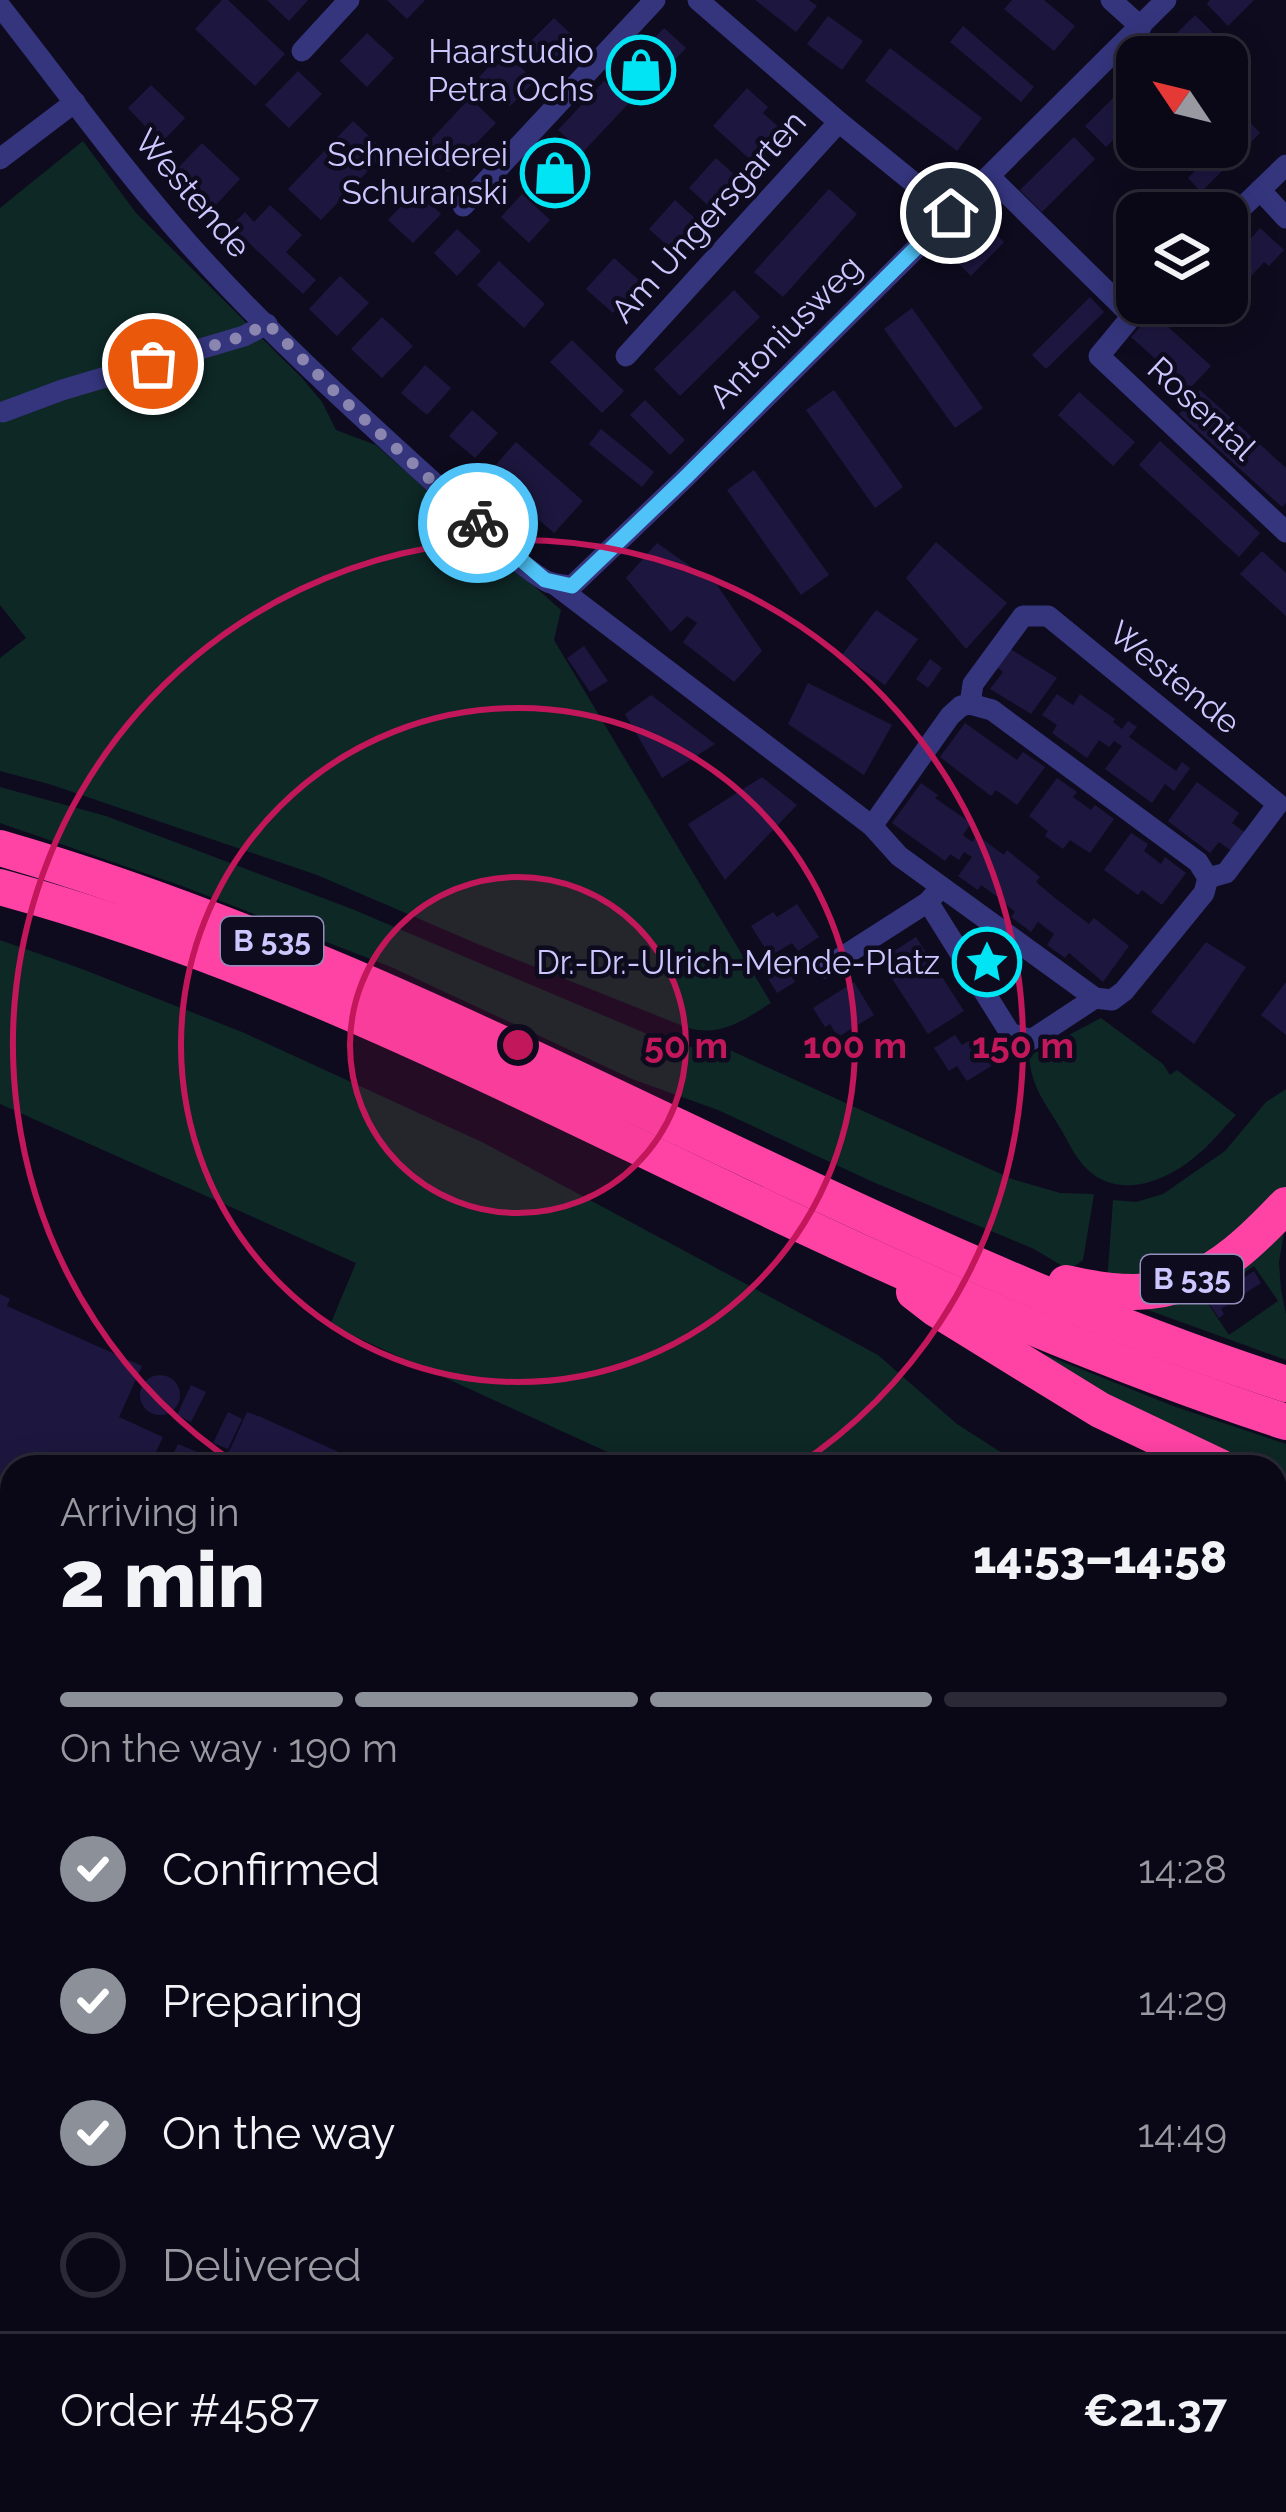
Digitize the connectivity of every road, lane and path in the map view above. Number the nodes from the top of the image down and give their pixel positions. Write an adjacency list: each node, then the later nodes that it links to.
1 (349, 0): 8 (street)
2 (655, 0): 16 (street)
3 (698, 0): 10 (street, Am Ungersgarten)
4 (1111, 0): 7 (street)
5 (1166, 0): 7 (street, Antoniusweg)
6 (0, 6): 9 (street, Westende)
7 (1141, 27): 13 (street, Antoniusweg)
8 (302, 51)
9 (75, 101): 11 (street); 20 (street, Westende)
10 (839, 122): 17 (street, Am Ungersgarten); 22 (street, Am Ungersgarten)
11 (0, 159)
12 (1286, 164): 14 (street)
13 (989, 176): 17 (street, Antoniusweg); 19 (street, Rosental)
14 (1260, 190): 15 (street); 18 (street)
15 (1248, 202)
16 (463, 206)
17 (951, 213): 25 (street, Antoniusweg)
18 (1286, 218)
19 (1116, 290)
20 (267, 323): 23 (street); 25 (street, Westende)
21 (1126, 324): 24 (street, Rosental)
22 (626, 356)
23 (3, 412)
24 (1286, 532)
25 (549, 582): 27 (street, Westende)
26 (970, 704): 27 (street, Westende); 29 (street); 29 (street, Westende)
27 (872, 826): 31 (street, Westende)
28 (0, 848): 36 (highway, B 535)
29 (1208, 878): 33 (street, Westende)
30 (0, 886): 35 (highway, B 535)
31 (935, 895): 32 (street); 33 (street, Westende); 33 (street, Westende)
32 (825, 968)
33 (1095, 998)
34 (1286, 1205): 36 (highway, B 535)
35 (869, 1256): 38 (highway, B 535); 39 (highway, B 535)
36 (969, 1260): 37 (highway, B 535)
37 (1286, 1384)
38 (1286, 1422)
39 (1194, 1455)

